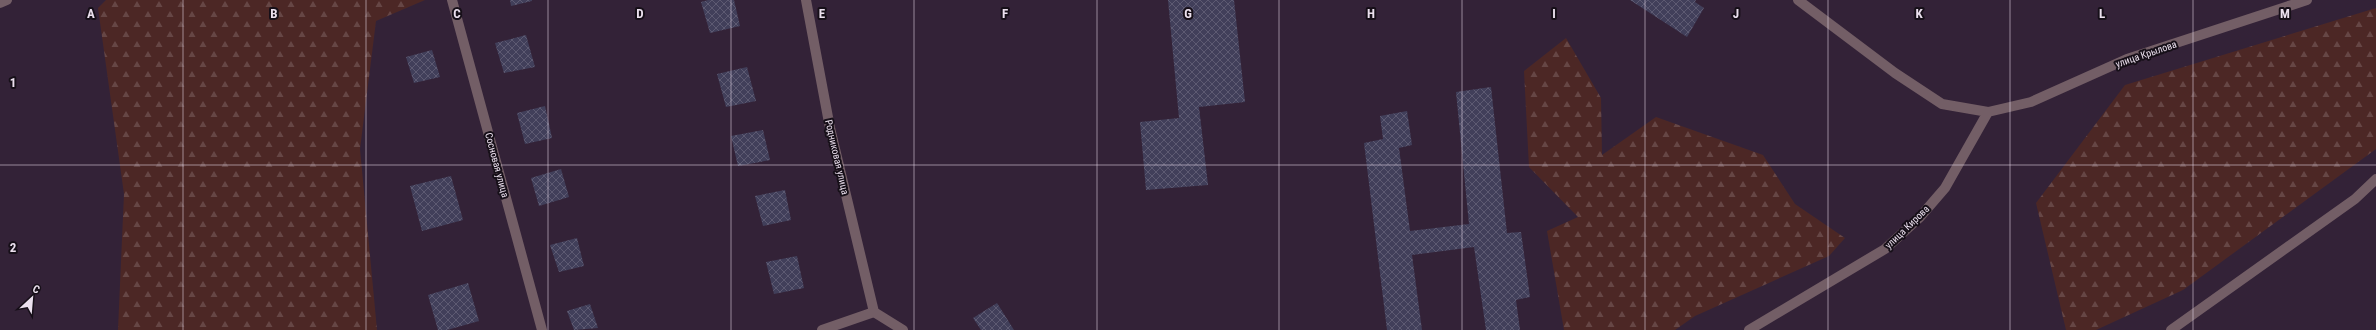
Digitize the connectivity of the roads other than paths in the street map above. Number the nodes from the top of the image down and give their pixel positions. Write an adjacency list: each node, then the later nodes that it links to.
1 (7, 0): 6 (street)
2 (452, 0): 10 (street, Сосновая улица)
3 (806, 0): 9 (street, Родниковая улица)
4 (1798, 0): 7 (street)
5 (2307, 0): 7 (street, улица Крылова)
6 (0, 3)
7 (1988, 112): 13 (street, улица Кирова)
8 (2376, 179): 14 (street)
9 (874, 312): 11 (street); 12 (street)
10 (542, 330)
11 (822, 330)
12 (903, 330)
13 (1749, 330)
14 (2171, 330)

